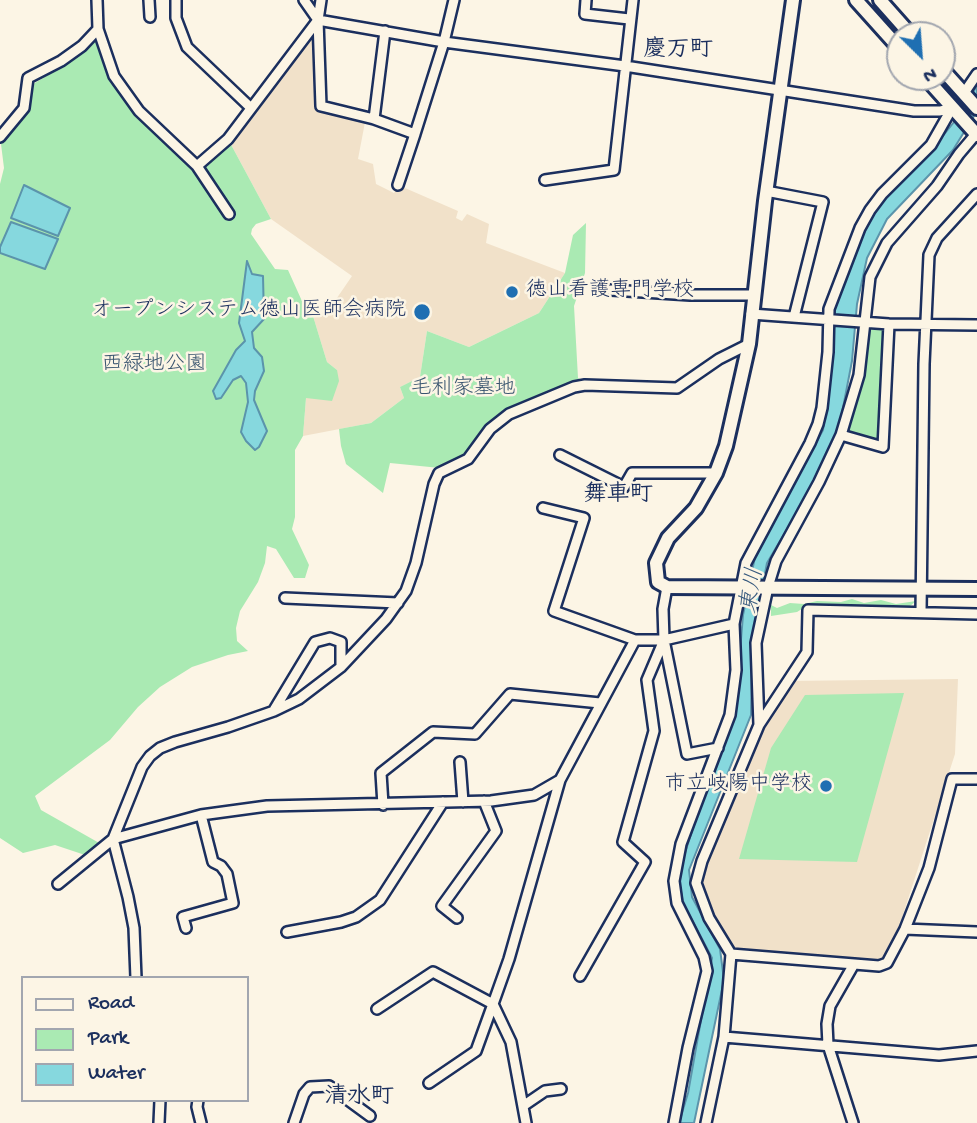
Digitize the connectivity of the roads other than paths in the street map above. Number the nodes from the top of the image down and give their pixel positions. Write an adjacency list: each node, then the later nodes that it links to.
1 (97, 0): 16 (street)
2 (149, 0): 12 (street)
3 (176, 0): 26 (street)
4 (304, 0): 14 (street)
5 (321, 0): 14 (street)
6 (454, 0): 19 (street)
7 (586, 0): 13 (street)
8 (632, 0): 13 (street)
9 (793, 0): 23 (street)
10 (856, 0): 18 (street)
11 (880, 0): 15 (street)
12 (150, 17)
13 (629, 19): 20 (street)
14 (318, 20): 17 (street); 26 (street); 29 (street)
15 (899, 21)
16 (98, 29): 32 (street); 33 (street)
17 (385, 31): 19 (street); 29 (street)
18 (886, 33)
19 (444, 42): 20 (street); 30 (street)
20 (625, 66): 23 (street); 34 (street)
21 (977, 74): 25 (street)
22 (956, 84): 25 (street)
23 (780, 90): 27 (street); 36 (street)
24 (937, 91): 27 (street)
25 (964, 93): 28 (street)
26 (251, 108): 33 (street)
27 (952, 108): 31 (street); 43 (street)
28 (977, 108)
29 (374, 119): 30 (street)
30 (415, 134): 35 (street)
31 (977, 135): 44 (street)
32 (0, 137)
33 (197, 166): 38 (street)
34 (545, 180)
35 (398, 185)
36 (766, 191): 40 (street); 42 (street)
37 (977, 194): 46 (street)
38 (229, 214)
39 (611, 290): 40 (street)
40 (753, 295): 41 (street)
41 (751, 314): 42 (street); 48 (street)
42 (794, 317): 43 (street)
43 (828, 320): 44 (street); 56 (street)
44 (864, 323): 45 (street); 49 (street)
45 (889, 324): 46 (street); 49 (street)
46 (925, 324): 47 (street); 55 (street)
47 (977, 325)
48 (749, 344): 51 (street); 59 (street)
49 (841, 435): 54 (street)
50 (560, 455): 51 (street)
51 (716, 473): 53 (street)
52 (543, 508): 63 (street)
53 (667, 587): 56 (street); 64 (street)
54 (768, 587): 55 (street); 56 (street); 68 (street)
55 (921, 587): 57 (street); 60 (street)
56 (741, 588): 62 (street)
57 (977, 589)
58 (285, 597): 59 (street)
59 (398, 603): 65 (street)
60 (921, 612): 61 (street); 68 (street)
61 (977, 614)
62 (734, 624): 64 (street); 69 (street)
63 (635, 640): 64 (street); 66 (street)
64 (664, 640): 69 (street); 88 (street)
65 (341, 667): 67 (street); 67 (street)
66 (600, 703): 72 (street); 76 (street)
67 (274, 711): 78 (street)
68 (759, 725): 85 (street)
69 (718, 748): 104 (street)
70 (460, 762): 75 (street)
71 (977, 779): 82 (street)
72 (560, 780): 73 (street); 89 (street)
73 (484, 801): 75 (street); 80 (street)
74 (443, 802): 75 (street); 76 (street); 83 (street)
75 (463, 802)
76 (383, 805): 77 (street)
77 (201, 815): 78 (street); 81 (street)
78 (113, 839): 79 (street); 87 (street)
79 (58, 884)
80 (457, 918)
81 (186, 928)
82 (905, 929): 84 (street); 86 (street)
83 (287, 932)
84 (977, 932)
85 (731, 954): 86 (street); 91 (street)
86 (854, 964): 92 (street)
87 (136, 976)
88 (580, 976)
89 (493, 1004): 90 (street); 94 (street); 98 (street)
90 (377, 1009)
91 (724, 1037): 92 (street); 105 (street)
92 (828, 1045): 93 (street); 106 (street)
93 (977, 1051)
94 (429, 1083)
95 (561, 1089): 98 (street)
96 (160, 1102): 100 (street)
97 (198, 1102): 101 (street)
98 (523, 1106): 103 (street)
99 (370, 1116): 102 (street)
100 (159, 1123)
101 (201, 1123)
102 (294, 1123)
103 (526, 1123)
104 (674, 1123)
105 (706, 1123)
106 (853, 1123)

